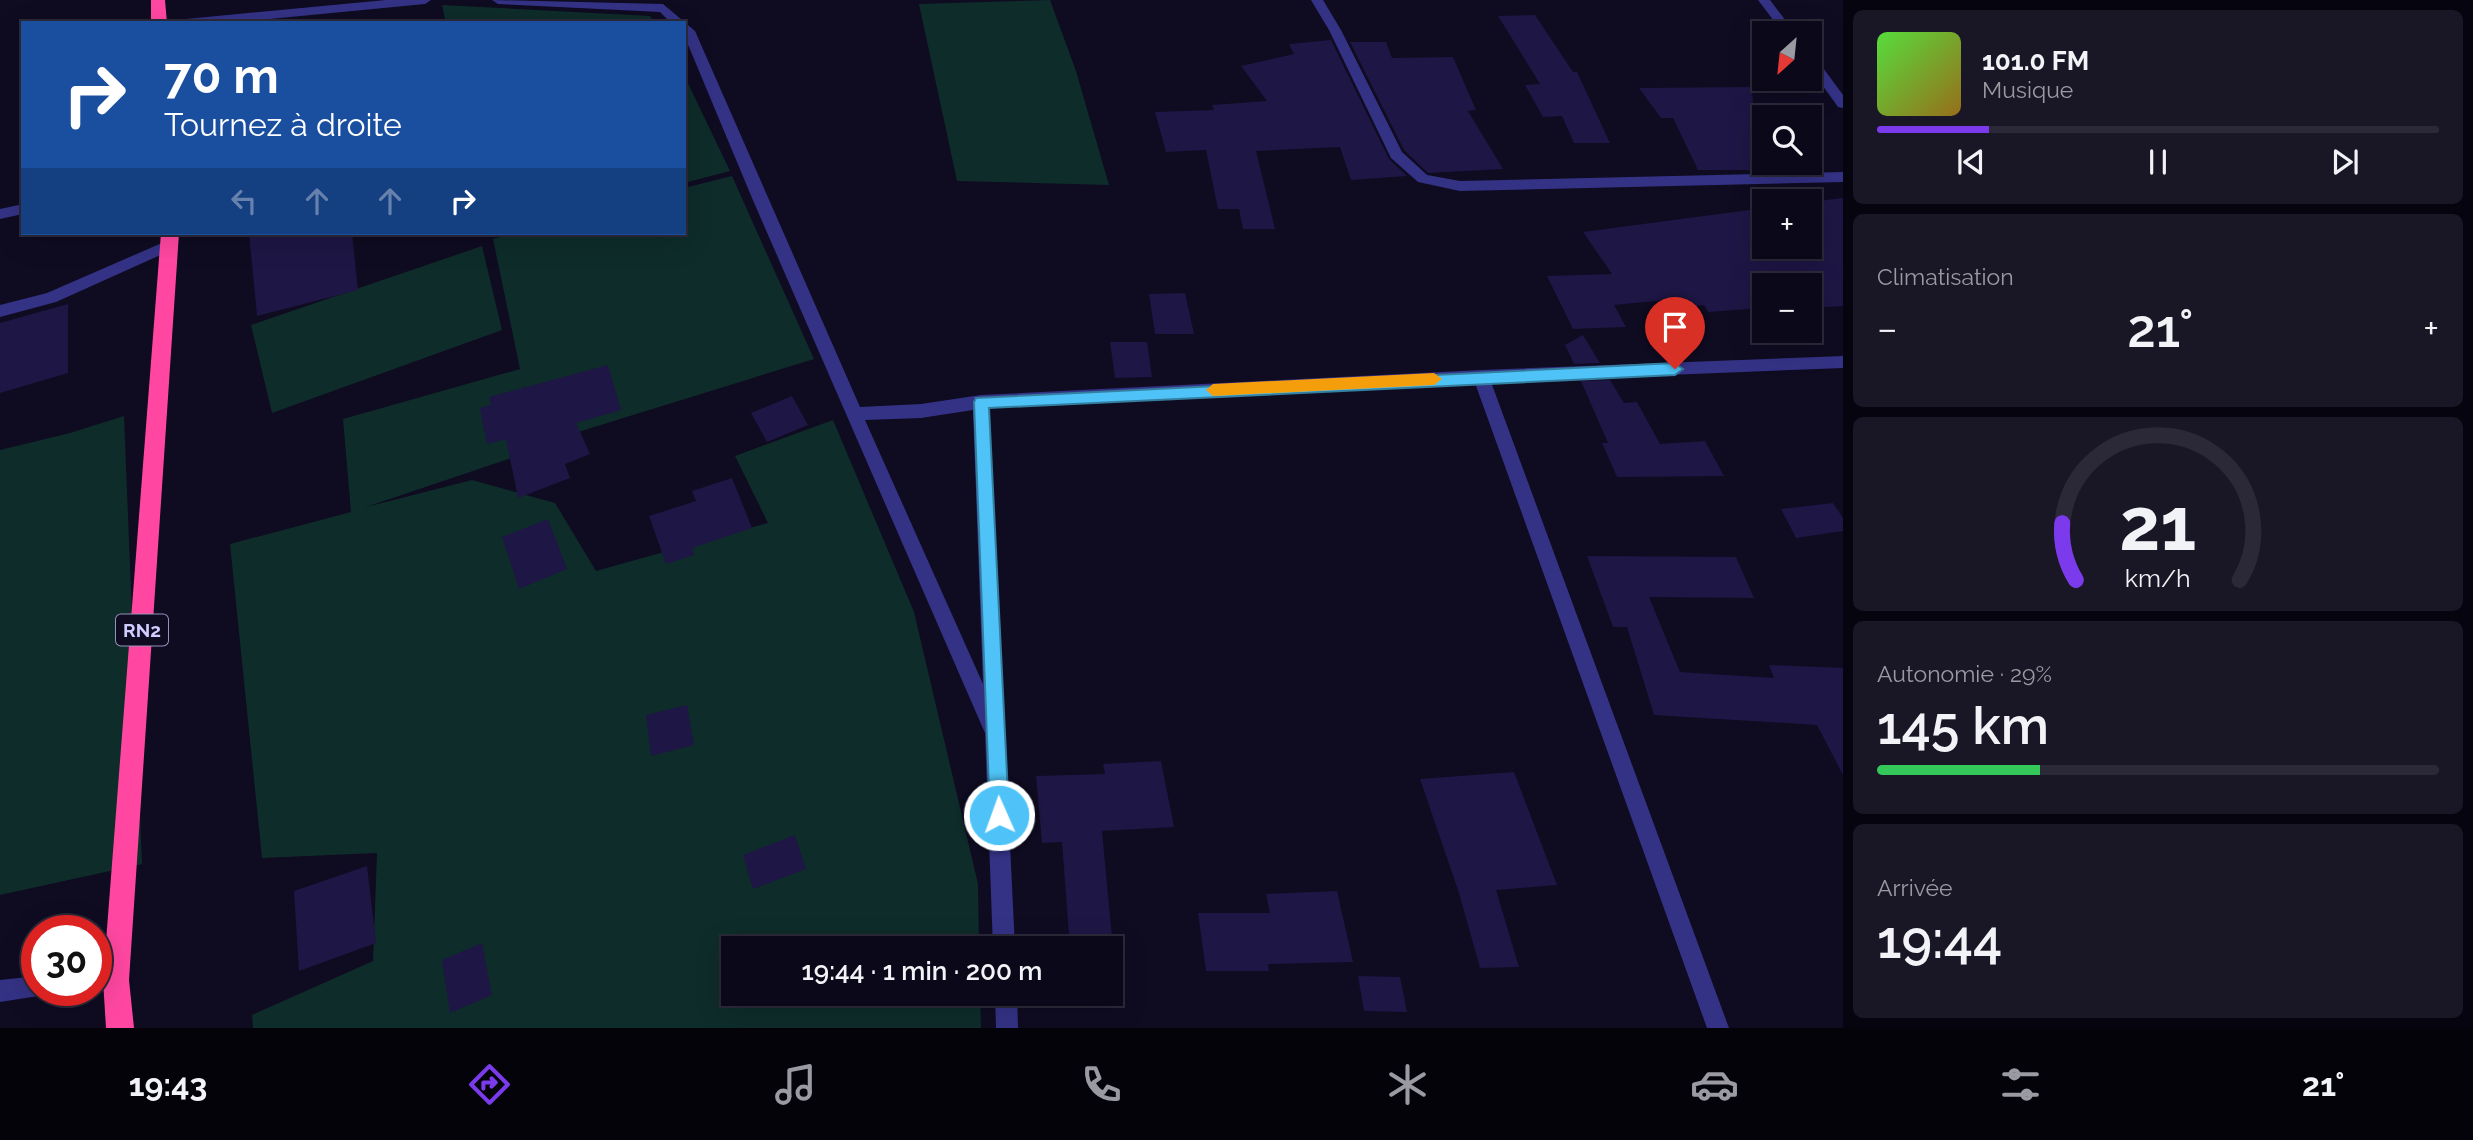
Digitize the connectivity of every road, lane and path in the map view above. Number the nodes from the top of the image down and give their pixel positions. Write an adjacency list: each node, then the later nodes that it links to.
1 (158, 0): 6 (highway)
2 (425, 0): 7 (street)
3 (498, 0): 8 (street)
4 (1317, 0): 13 (street)
5 (1764, 0): 9 (street)
6 (159, 21)
7 (207, 21)
8 (677, 21)
9 (1780, 21)
10 (686, 30): 21 (street)
11 (1822, 76): 12 (street)
12 (1843, 104)
13 (1843, 177)
14 (21, 209): 15 (street)
15 (0, 214)
16 (170, 238): 17 (street); 23 (highway, RN2)
17 (0, 311)
18 (1843, 362): 19 (street)
19 (1481, 376): 20 (street); 31 (street)
20 (981, 402): 21 (street); 22 (street)
21 (854, 414): 22 (street)
22 (996, 735): 24 (street)
23 (112, 915)
24 (1004, 936)
25 (21, 989): 26 (street)
26 (0, 991)
27 (112, 1001): 29 (highway, RN2)
28 (1006, 1006): 30 (street)
29 (120, 1028)
30 (1007, 1028)
31 (1718, 1028)

